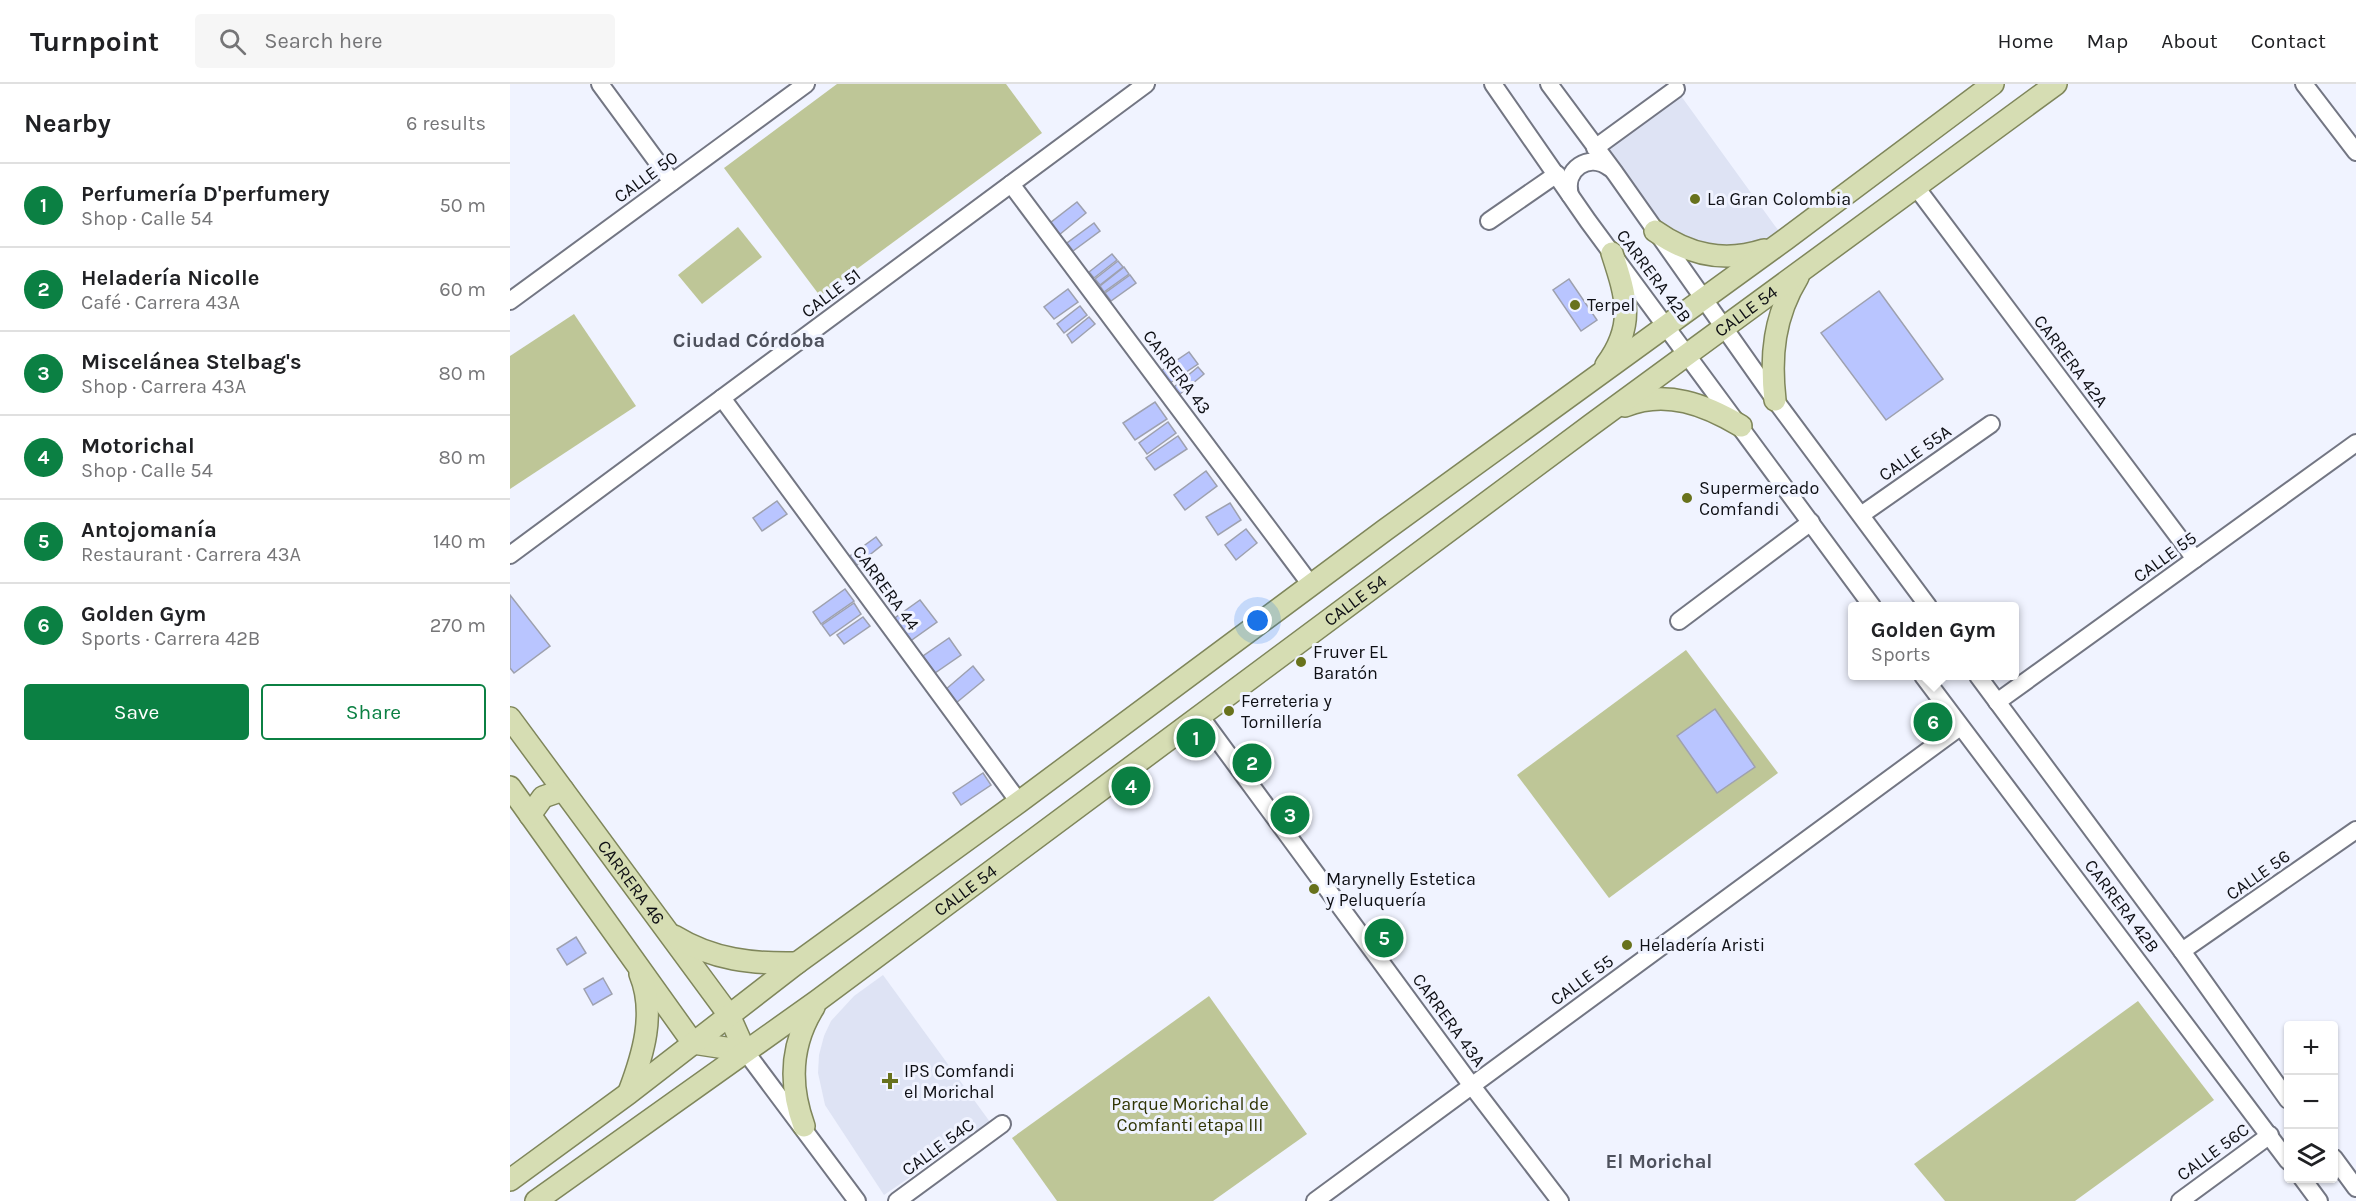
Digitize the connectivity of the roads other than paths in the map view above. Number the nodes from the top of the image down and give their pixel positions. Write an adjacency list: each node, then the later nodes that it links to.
1 (600, 84): 14 (street)
2 (806, 84): 14 (street, CALLE 50)
3 (1146, 84): 15 (street, CALLE 51)
4 (1493, 84): 13 (street, CARRERA 42B)
5 (1549, 84): 10 (street, CARRERA 42B)
6 (1993, 84): 20 (main road, CALLE 54)
7 (2056, 84): 16 (main road, CALLE 54)
8 (2304, 84): 11 (street)
9 (1676, 89): 10 (street)
10 (1595, 148): 12 (street, CARRERA 42B)
11 (2356, 152)
12 (1615, 173): 17 (street); 19 (street, CARRERA 42B)
13 (1557, 174): 17 (street, CARRERA 42B); 18 (street)
14 (672, 182): 24 (street, CALLE 50)
15 (1011, 184): 29 (street, CALLE 51); 39 (street, CARRERA 43)
16 (1916, 187): 22 (main road, CALLE 54); 38 (street, CARRERA 42A)
17 (1571, 196): 21 (street, CARRERA 42B)
18 (1489, 221)
19 (1655, 231): 20 (main road); 23 (street, CARRERA 42B)
20 (1786, 239): 23 (main road, CALLE 54)
21 (1612, 253): 25 (street, CARRERA 42B); 28 (main road)
22 (1802, 271): 26 (main road, CALLE 54); 30 (main road)
23 (1704, 298): 25 (main road, CALLE 54); 26 (street, CARRERA 42B)
24 (510, 301)
25 (1666, 325): 27 (street, CARRERA 42B); 28 (main road, CALLE 54)
26 (1725, 328): 27 (main road, CALLE 54); 30 (street, CARRERA 42B)
27 (1689, 355): 32 (main road, CALLE 54); 33 (street, CARRERA 42B)
28 (1595, 376): 39 (main road, CALLE 54)
29 (722, 398): 37 (street, CALLE 51); 51 (street, CARRERA 44)
30 (1775, 400): 35 (street, CARRERA 42B)
31 (1991, 424): 35 (street, CALLE 55A)
32 (1591, 425): 33 (main road); 46 (main road, CALLE 54)
33 (1741, 426): 36 (street, CARRERA 42B)
34 (2356, 443): 38 (street, CALLE 55)
35 (1861, 515): 41 (street, CARRERA 42B)
36 (1811, 522): 40 (street, CARRERA 42B); 42 (street)
37 (510, 555)
38 (2195, 559): 45 (street, CALLE 55)
39 (1311, 585): 51 (main road, CALLE 54)
40 (1869, 602)
41 (1925, 602)
42 (1679, 621)
43 (1927, 680): 48 (street, CARRERA 42B)
44 (1982, 680): 45 (street, CARRERA 42B)
45 (1997, 702): 55 (street, CARRERA 42B)
46 (1200, 716): 58 (main road, CALLE 54); 62 (street, CARRERA 43A)
47 (510, 718): 50 (main road, CARRERA 46)
48 (1960, 727): 62 (street, CALLE 55); 67 (street, CARRERA 42B)
49 (510, 788): 52 (main road)
50 (563, 790): 52 (main road); 54 (main road, CARRERA 46)
51 (1019, 802): 57 (main road, CALLE 54)
52 (530, 815): 56 (main road)
53 (2356, 830): 55 (street, CALLE 56)
54 (668, 932): 57 (main road); 59 (main road, CARRERA 46)
55 (2182, 951): 64 (street, CARRERA 42B)
56 (631, 956): 60 (main road); 63 (main road)
57 (797, 963): 59 (main road, CALLE 54)
58 (818, 1001): 61 (main road, CALLE 54); 66 (main road)
59 (729, 1015): 60 (main road, CALLE 54); 61 (main road, CARRERA 46)
60 (693, 1042): 61 (main road); 63 (main road, CALLE 54)
61 (746, 1051): 66 (street, CARRERA 46); 73 (main road, CALLE 54)
62 (1472, 1086): 76 (street, CALLE 55); 77 (street, CARRERA 43A)
63 (629, 1093): 70 (main road, CALLE 54)
64 (2284, 1093)
65 (1002, 1124): 75 (street, CALLE 54C)
66 (804, 1126): 74 (street, CARRERA 46)
67 (2270, 1136): 68 (street, CARRERA 42B); 78 (street, CALLE 56C)
68 (2284, 1154)
69 (2338, 1163): 72 (street)
70 (510, 1180)
71 (2305, 1183): 79 (street)
72 (2356, 1188)
73 (536, 1201)
74 (858, 1201)
75 (897, 1201)
76 (1315, 1201)
77 (1560, 1201)
78 (2180, 1201)
79 (2319, 1201)

